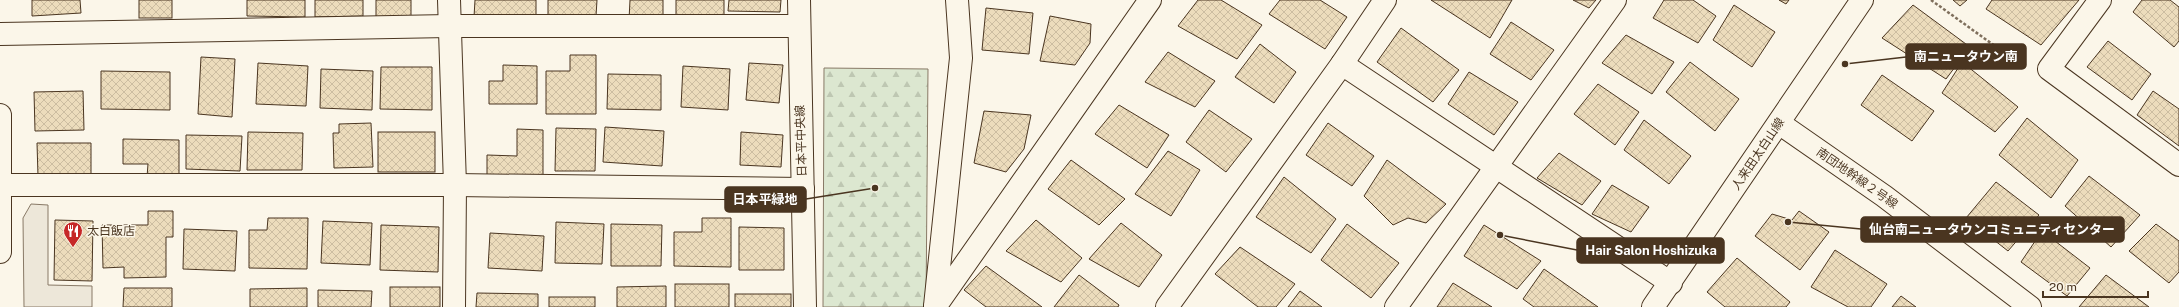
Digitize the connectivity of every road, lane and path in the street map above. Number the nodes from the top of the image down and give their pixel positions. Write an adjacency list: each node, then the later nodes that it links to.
1 (449, 0): 10 (street)
2 (799, 0): 11 (street, 日本平中央線)
3 (957, 0): 26 (street)
4 (1150, 0): 26 (street)
5 (1386, 0): 13 (street)
6 (1614, 0): 18 (street)
7 (1862, 0): 16 (street, 人来田太白山線)
8 (1931, 0): 14 (path)
9 (2100, 0): 14 (street)
10 (449, 26): 11 (street); 12 (street); 20 (street)
11 (798, 26): 21 (street, 日本平中央線)
12 (0, 34)
13 (1342, 64): 18 (street); 27 (street)
14 (2048, 69): 17 (street)
15 (0, 115): 19 (street)
16 (1779, 123): 23 (street, 人来田太白山線); 30 (street, 南団地幹線２号線)
17 (2179, 165)
18 (1496, 167): 23 (street); 28 (street)
19 (0, 185): 20 (street); 22 (street)
20 (455, 185): 21 (street); 24 (street)
21 (803, 189): 25 (street, 日本平中央線)
22 (0, 252)
23 (1671, 283): 29 (street, 人来田太白山線)
24 (454, 307)
25 (805, 307)
26 (935, 307)
27 (1167, 307)
28 (1396, 307)
29 (1653, 307)
30 (2030, 307)

